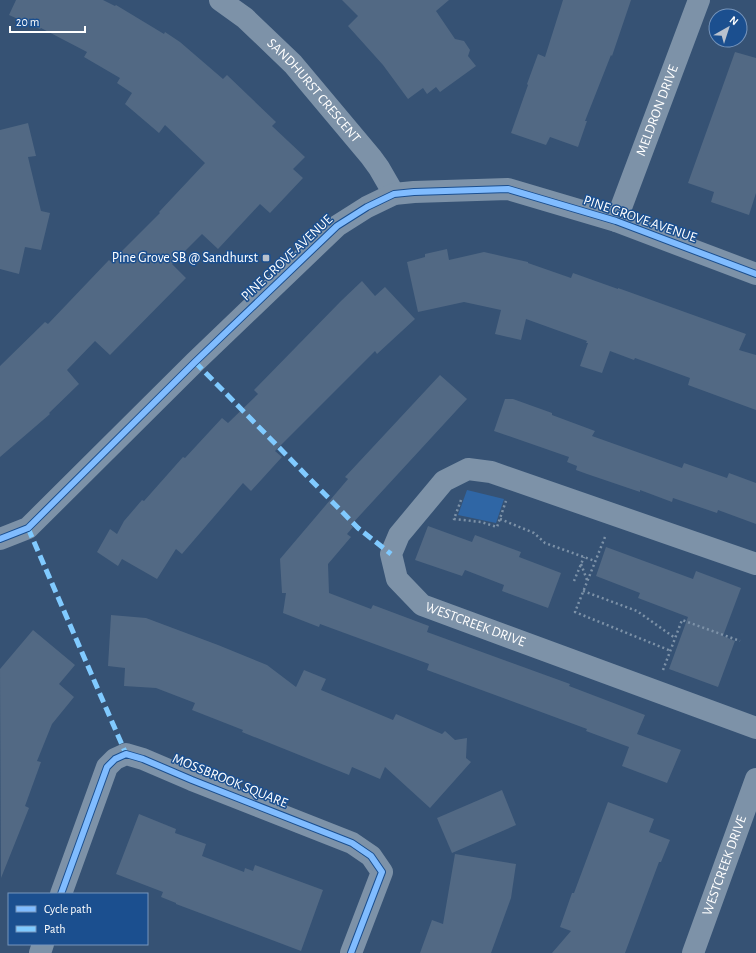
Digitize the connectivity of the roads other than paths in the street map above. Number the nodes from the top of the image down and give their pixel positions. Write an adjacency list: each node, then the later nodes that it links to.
1 (220, 0): 3 (street, SANDHURST CRESCENT)
2 (699, 0): 4 (street, MELDRON DRIVE)
3 (394, 194): 4 (street, PINE GROVE AVENUE); 6 (street, PINE GROVE AVENUE)
4 (616, 221): 5 (street, PINE GROVE AVENUE)
5 (756, 274)
6 (0, 539)
7 (756, 564): 8 (street, WESTCREEK DRIVE)
8 (756, 728)
9 (756, 779): 12 (street, WESTCREEK DRIVE)
10 (61, 893): 11 (street, MOSSBROOK SQUARE)
11 (351, 953)
12 (693, 953)

